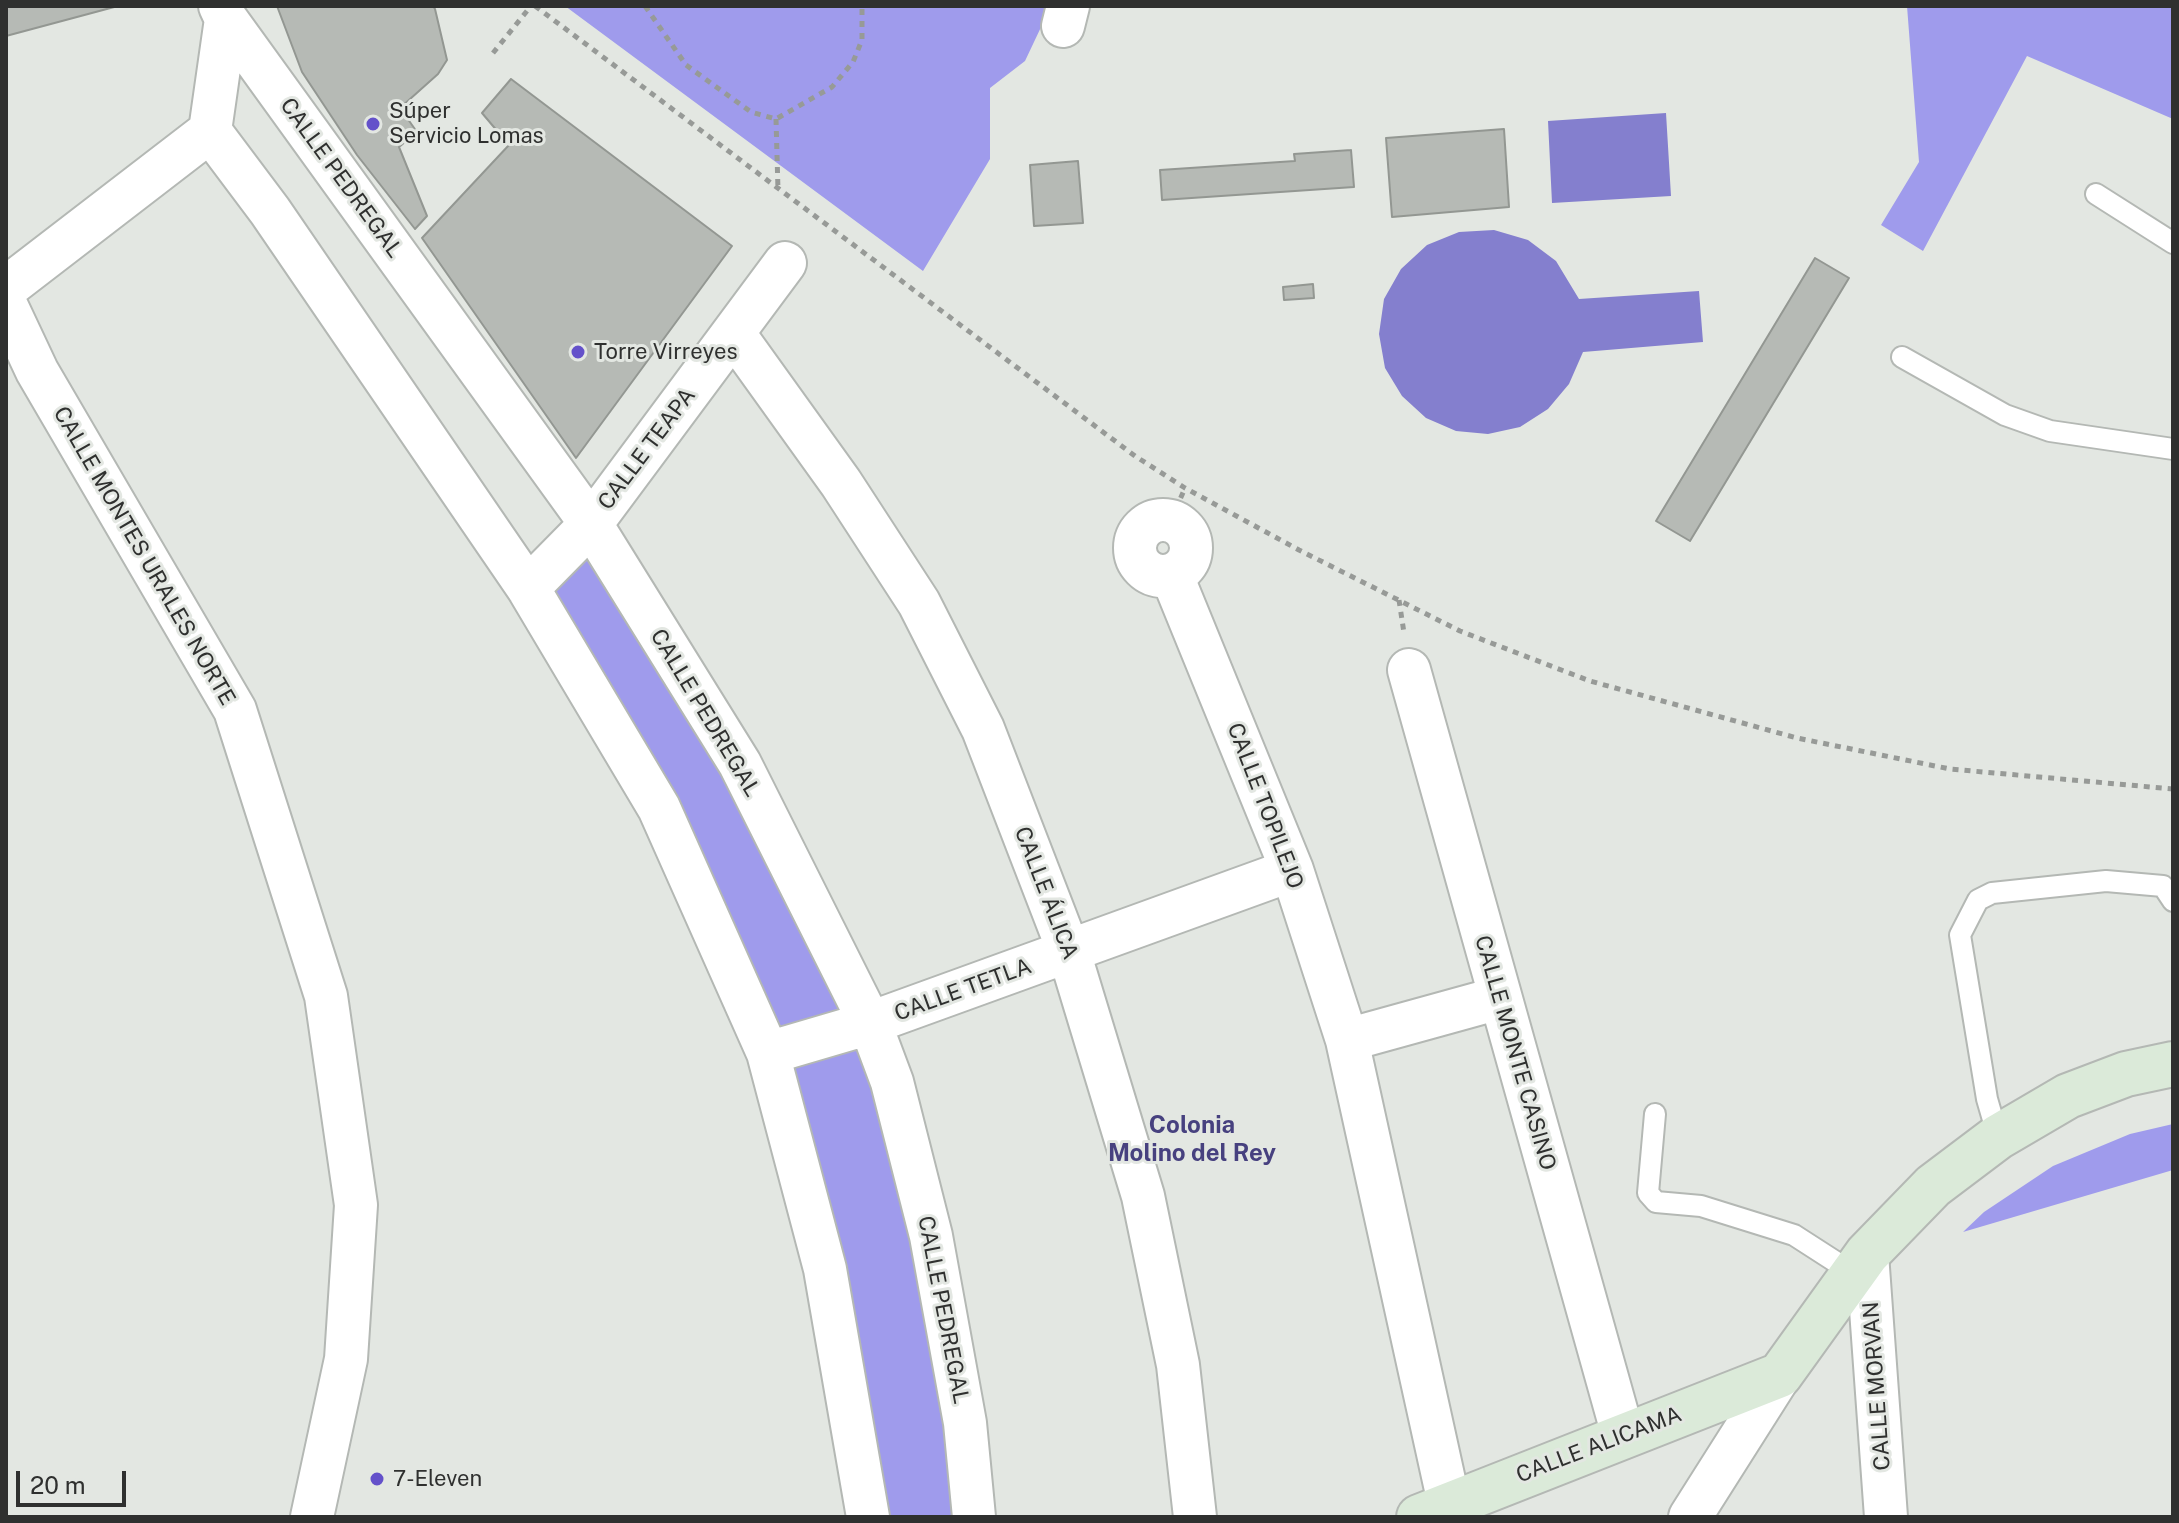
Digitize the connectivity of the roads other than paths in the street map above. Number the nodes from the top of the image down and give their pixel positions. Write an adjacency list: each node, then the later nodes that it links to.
1 (223, 13): 2 (street); 12 (street, CALLE PEDREGAL)
2 (210, 131): 6 (street); 13 (street)
3 (2096, 194): 4 (lane)
4 (2173, 243)
5 (785, 263): 8 (street, CALLE TEAPA)
6 (6, 288)
7 (6, 305): 29 (street, CALLE MONTES URALES NORTE)
8 (734, 334): 12 (street, CALLE TEAPA); 17 (street, CALLE ÁLICA)
9 (1902, 357): 10 (lane)
10 (2173, 449)
11 (1178, 504): 15 (street, CALLE TOPILEJO)
12 (591, 524): 13 (street, CALLE TEAPA); 19 (street, CALLE PEDREGAL)
13 (528, 588): 21 (street)
14 (1409, 670): 18 (street, CALLE MONTE CASINO)
15 (1292, 870): 17 (street, CALLE TETLA); 20 (street, CALLE TOPILEJO)
16 (2173, 901): 24 (lane)
17 (1069, 952): 19 (street, CALLE TETLA); 32 (street, CALLE ÁLICA)
18 (1499, 998): 20 (street); 27 (street, CALLE MONTE CASINO)
19 (870, 1023): 21 (street, CALLE TETLA); 31 (street, CALLE PEDREGAL)
20 (1347, 1040): 28 (street, CALLE TOPILEJO)
21 (768, 1053): 30 (street)
22 (2173, 1064): 24 (street)
23 (1655, 1114): 25 (lane)
24 (1998, 1137): 25 (street)
25 (1860, 1264): 26 (street); 34 (street, CALLE MORVAN)
26 (1780, 1375): 27 (street, CALLE ALICAMA); 33 (street)
27 (1623, 1435): 28 (street, CALLE ALICAMA)
28 (1434, 1510)
29 (312, 1517)
30 (868, 1517)
31 (974, 1517)
32 (1195, 1517)
33 (1690, 1517)
34 (1886, 1517)

